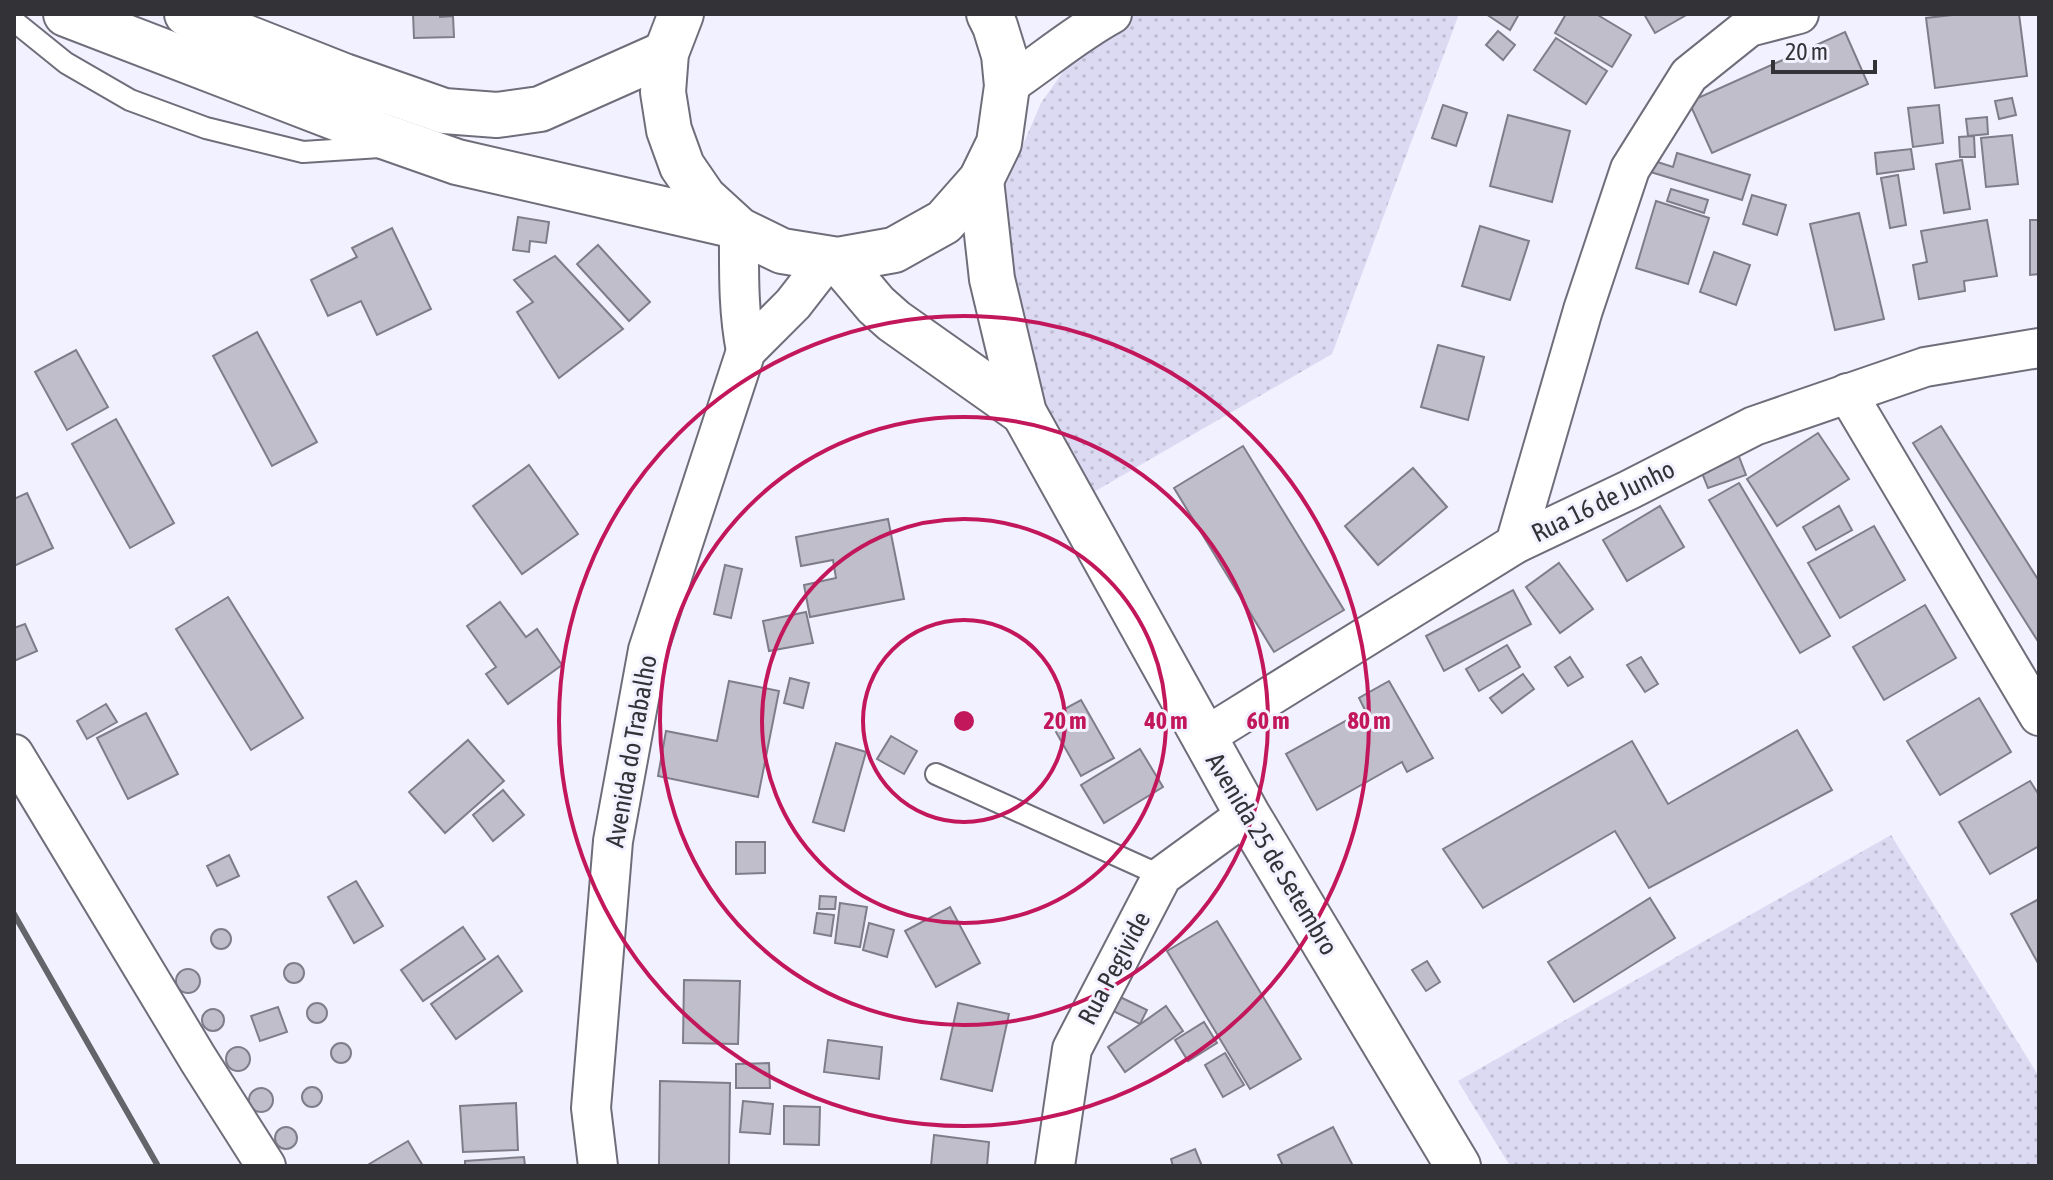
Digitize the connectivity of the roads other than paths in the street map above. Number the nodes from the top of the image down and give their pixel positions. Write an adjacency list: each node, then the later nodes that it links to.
1 (66, 14): 9 (street)
2 (187, 14): 7 (street)
3 (989, 14): 8 (street)
4 (1112, 14): 8 (street)
5 (1799, 14): 17 (street)
6 (14, 21): 9 (lane)
7 (674, 34): 11 (street)
8 (1007, 86): 10 (street)
9 (412, 145): 11 (street)
10 (981, 180): 12 (street); 16 (street, Avenida 25 de Setembro)
11 (736, 228): 12 (street); 14 (street, Avenida do Trabalho)
12 (833, 260): 14 (street, Avenida do Trabalho); 16 (street, Avenida 25 de Setembro)
13 (2039, 348): 15 (street, Rua 16 de Junho)
14 (746, 351): 25 (street, Avenida do Trabalho)
15 (1847, 393): 17 (street, Rua 16 de Junho); 18 (street)
16 (1024, 413): 19 (street, Avenida 25 de Setembro)
17 (1515, 544): 19 (street, Rua 16 de Junho)
18 (2039, 716)
19 (1203, 738): 22 (street, Avenida 25 de Setembro)
20 (14, 754): 24 (street)
21 (936, 774): 23 (lane)
22 (1247, 814): 23 (street, Rua Pegivide); 27 (street, Avenida 25 de Setembro)
23 (1162, 876): 26 (street, Rua Pegivide)
24 (266, 1166)
25 (598, 1166)
26 (1055, 1166)
27 (1458, 1166)

